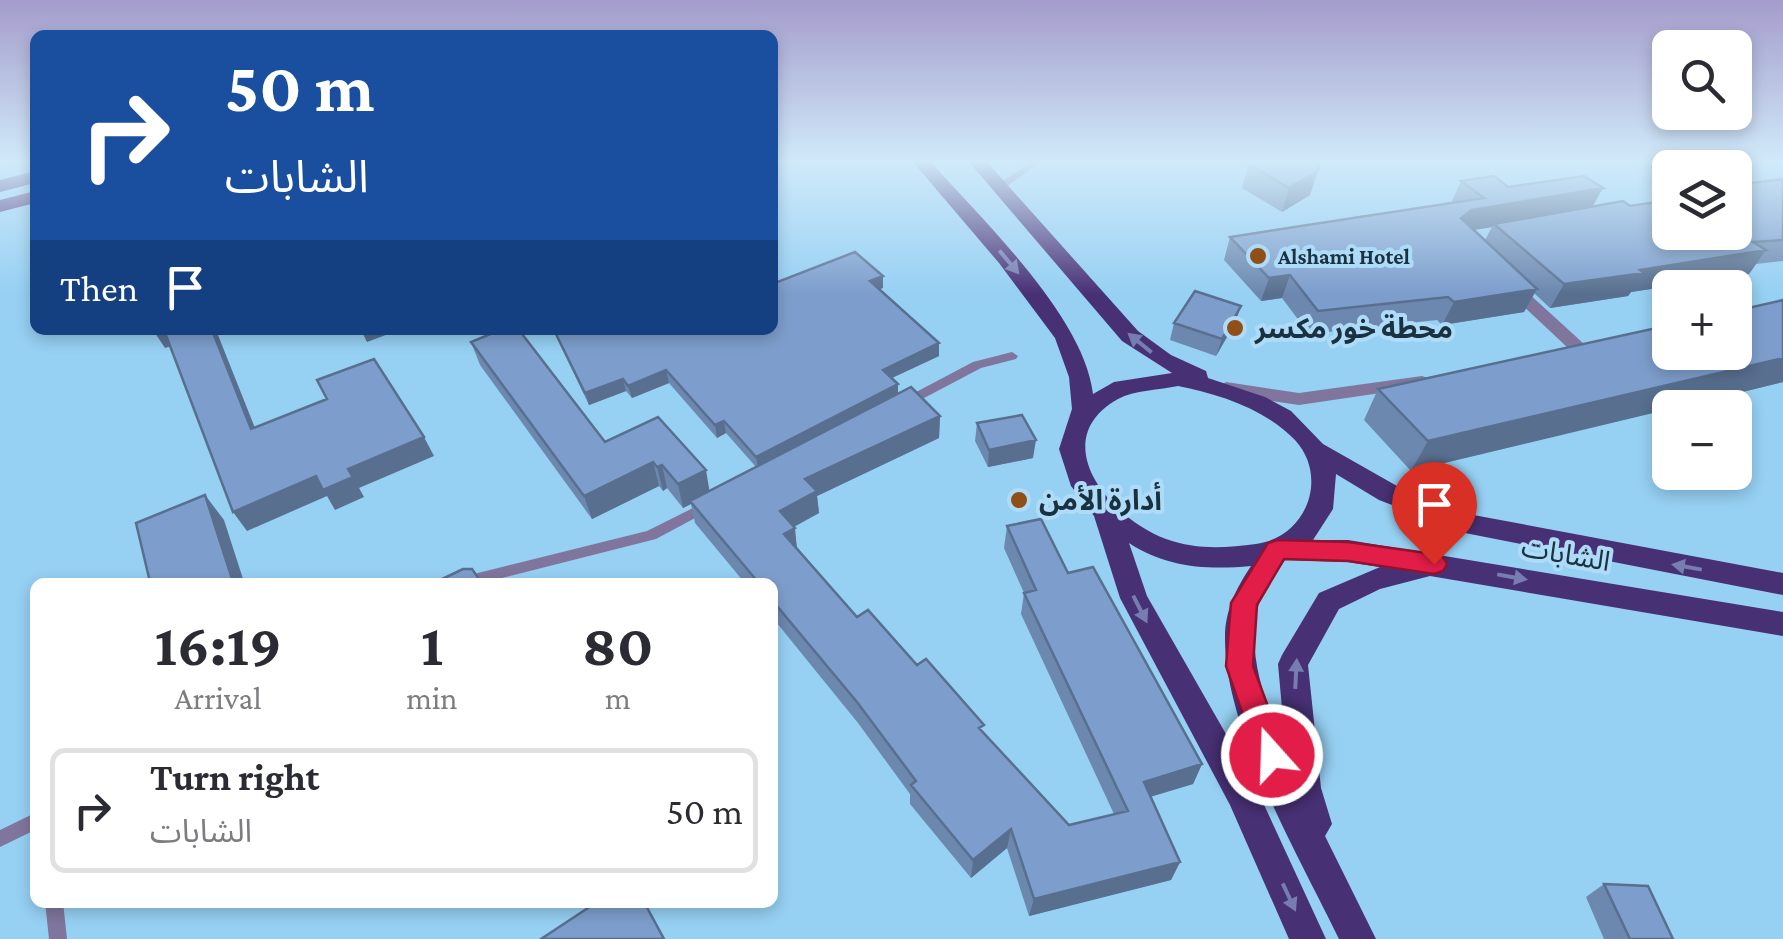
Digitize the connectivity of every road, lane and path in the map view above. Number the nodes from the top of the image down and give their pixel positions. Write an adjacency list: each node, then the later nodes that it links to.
1 (960, 206): 9 (main road, one-way to 9)
2 (1016, 206): 7 (main road, one-way to 2)
3 (1490, 267): 5 (street)
4 (1012, 356): 8 (lane)
5 (1588, 358)
6 (1435, 380): 7 (street)
7 (1226, 388): 9 (main road); 10 (main road)
8 (891, 410)
9 (1084, 413): 12 (main road)
10 (1313, 448): 13 (main road); 16 (main road, الشابات, one-way to 10)
11 (720, 499): 15 (lane)
12 (1107, 517): 13 (main road); 23 (main road, one-way to 23)
13 (1277, 549): 14 (main road, الشابات); 20 (main road)
14 (1434, 564): 17 (main road, الشابات, one-way to 17); 20 (main road, one-way to 14)
15 (481, 578)
16 (1783, 584)
17 (1783, 624)
18 (30, 824): 19 (lane)
19 (0, 839)
20 (1327, 872): 24 (main road)
21 (55, 908): 22 (lane)
22 (58, 939)
23 (1308, 939)
24 (1358, 939)

